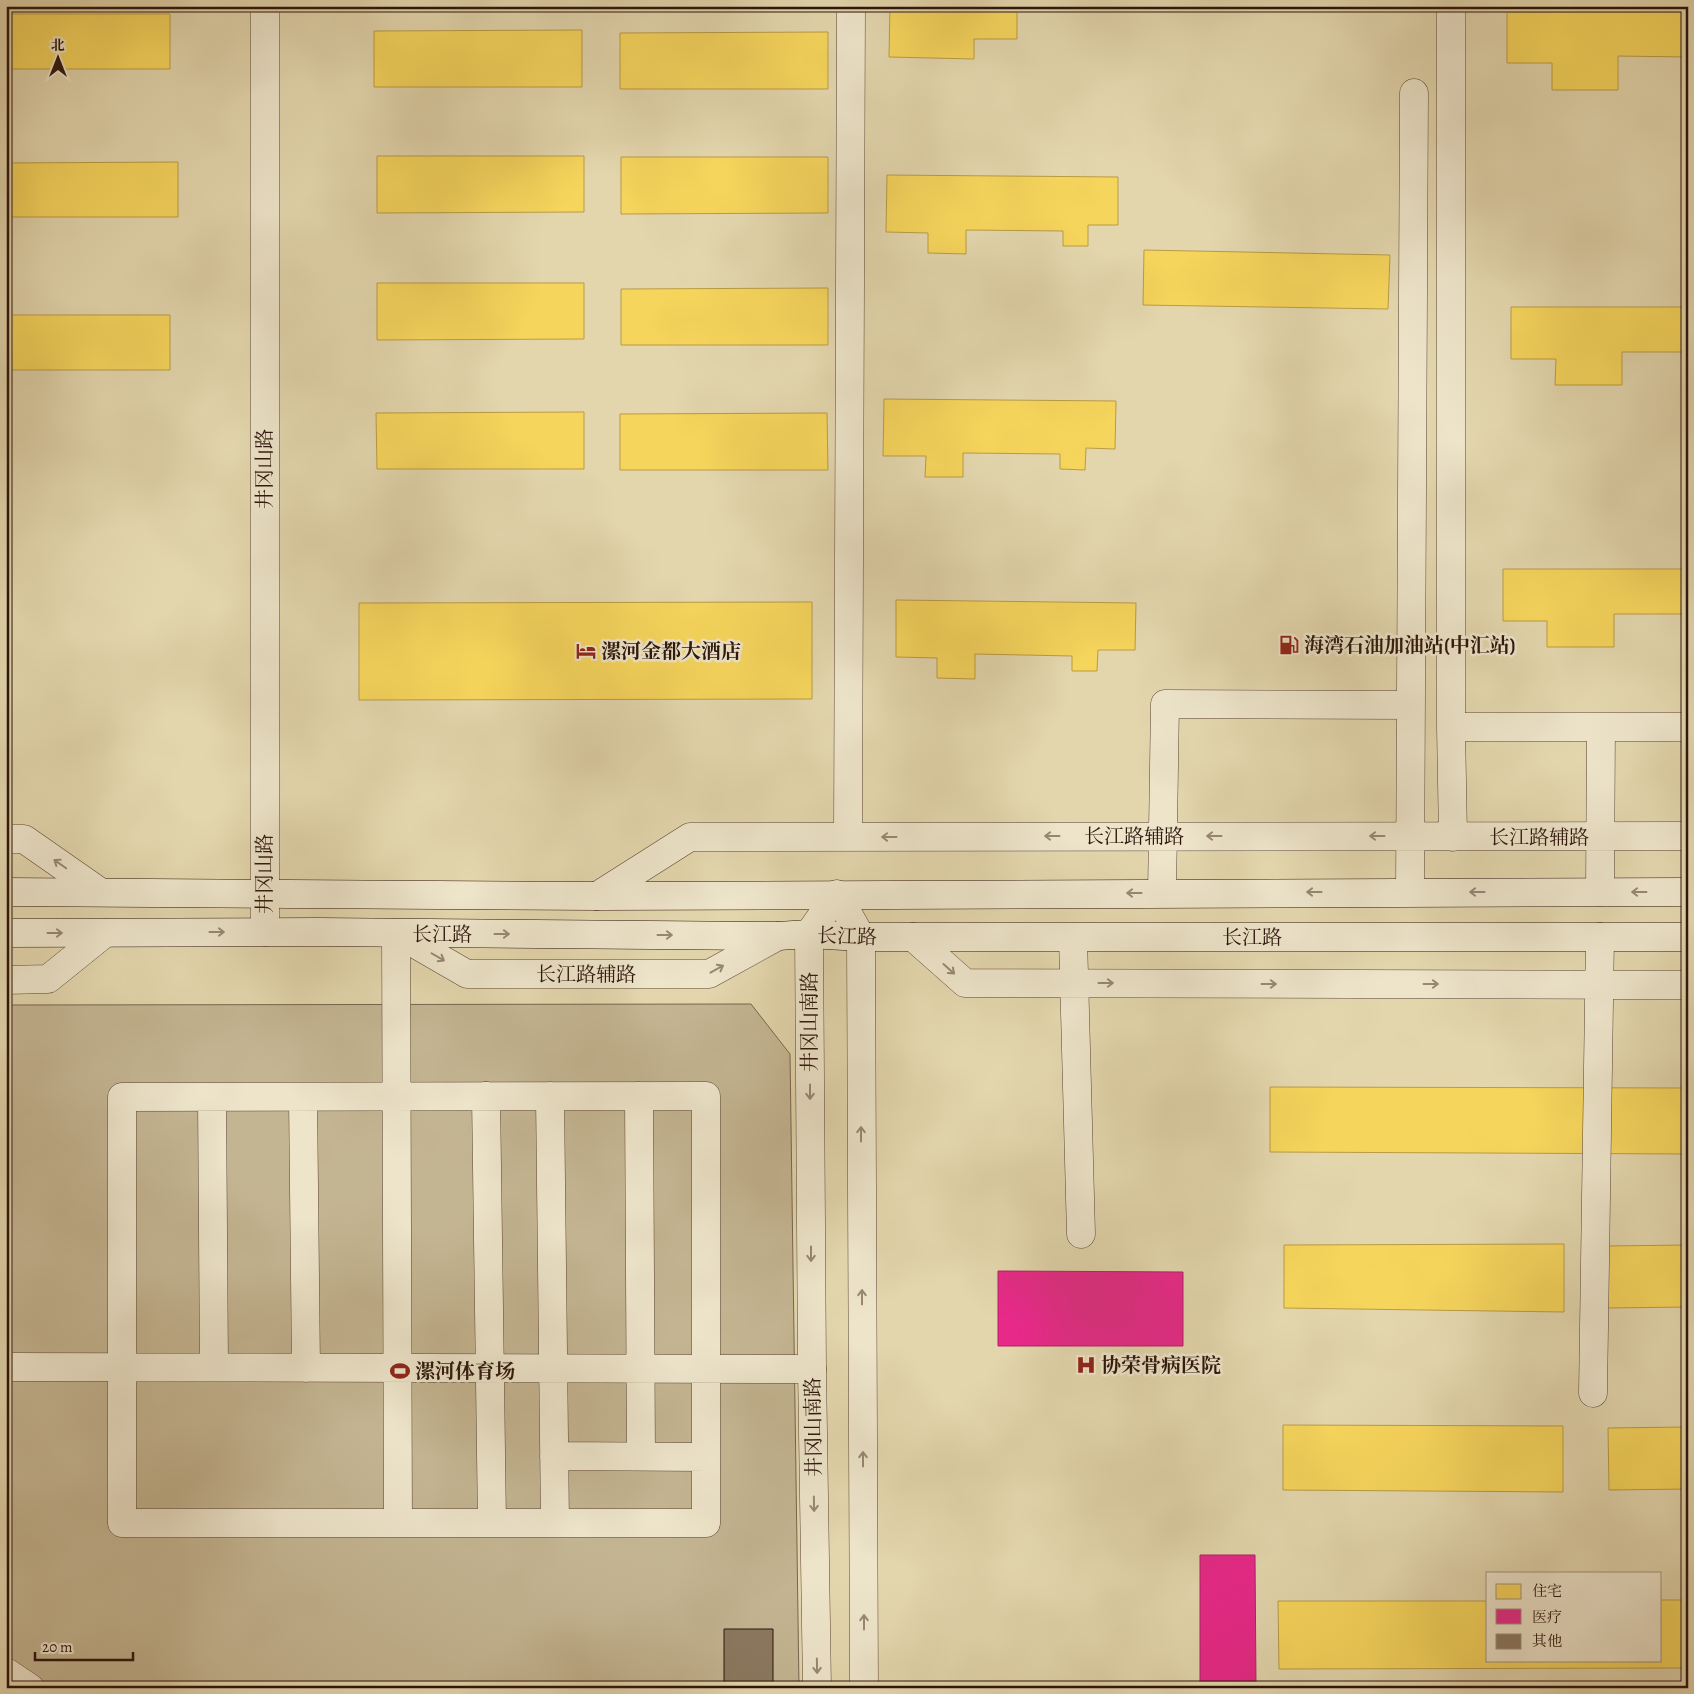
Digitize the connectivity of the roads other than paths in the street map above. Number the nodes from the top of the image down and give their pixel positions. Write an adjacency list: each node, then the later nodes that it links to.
1 (264, 6): 22 (street, 井冈山路)
2 (851, 6): 14 (street)
3 (1451, 6): 6 (street)
4 (1414, 92): 5 (street)
5 (1410, 705): 9 (street); 10 (street)
6 (1451, 727): 7 (street); 11 (street)
7 (1601, 727): 8 (street); 12 (street)
8 (1688, 727)
9 (1163, 836): 10 (street, 长江路辅路, one-way to 9); 14 (street, 长江路辅路, one-way to 14); 18 (street)
10 (1410, 836): 11 (street, 长江路辅路); 19 (street)
11 (1453, 836): 12 (street, 长江路辅路)
12 (1599, 836): 13 (street, 长江路辅路); 20 (street)
13 (1688, 836)
14 (848, 837): 24 (street, 长江路辅路)
15 (6, 839): 17 (street, one-way to 15)
16 (6, 892): 17 (street, 长江路)
17 (100, 892): 22 (street, 长江路)
18 (1162, 892): 19 (street, 长江路, one-way to 18); 23 (street, 长江路, one-way to 23)
19 (1410, 892): 20 (street, 长江路, one-way to 19)
20 (1600, 892): 21 (street, 长江路, one-way to 20)
21 (1688, 892)
22 (264, 893): 24 (street, 长江路); 25 (street, 井冈山路)
23 (837, 894): 24 (street, 长江路); 29 (street); 32 (street)
24 (597, 896)
25 (265, 932): 27 (street, 长江路, one-way to 25); 28 (street, 长江路)
26 (6, 933): 27 (street, 长江路, one-way to 27)
27 (105, 933): 36 (street)
28 (396, 933): 30 (street, 长江路, one-way to 30); 30 (street, 长江路辅路, one-way to 30); 45 (street)
29 (809, 934): 30 (street, 长江路); 32 (street, 长江路); 56 (street, 井冈山南路, one-way to 56)
30 (778, 936)
31 (913, 936): 32 (street, 长江路); 35 (street, 长江路); 37 (street, one-way to 37)
32 (860, 937): 67 (street, one-way to 32)
33 (1600, 937): 34 (street, 长江路); 35 (street, 长江路); 38 (street)
34 (1688, 937)
35 (1073, 938): 37 (street)
36 (6, 980)
37 (1074, 983): 38 (street, one-way to 38); 46 (street)
38 (1599, 985): 39 (street); 57 (street)
39 (1688, 985)
40 (486, 1096): 41 (street); 45 (street); 52 (street)
41 (550, 1096): 42 (street); 53 (street)
42 (638, 1096): 54 (street); 55 (street)
43 (212, 1097): 44 (street); 48 (street); 49 (street)
44 (303, 1097): 45 (street); 50 (street)
45 (396, 1097): 51 (street)
46 (1081, 1234)
47 (6, 1367): 48 (street)
48 (122, 1367): 49 (street); 61 (street)
49 (214, 1367): 50 (street)
50 (306, 1368): 51 (street)
51 (397, 1368): 52 (street); 61 (street)
52 (490, 1368): 53 (street); 62 (street)
53 (553, 1369): 54 (street); 58 (street)
54 (640, 1369): 55 (street); 59 (street)
55 (706, 1369): 56 (street); 60 (street)
56 (812, 1369): 66 (street, 井冈山南路, one-way to 66)
57 (1593, 1393)
58 (554, 1456): 59 (street); 63 (street)
59 (641, 1456): 60 (street)
60 (706, 1457): 63 (street)
61 (398, 1523): 62 (street)
62 (492, 1523): 63 (street)
63 (555, 1523)
64 (6, 1672): 65 (street)
65 (30, 1688)
66 (817, 1688)
67 (864, 1688)

